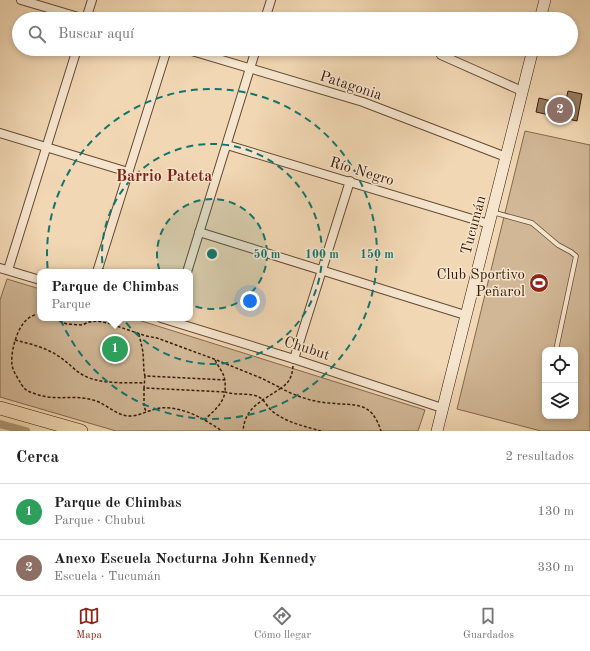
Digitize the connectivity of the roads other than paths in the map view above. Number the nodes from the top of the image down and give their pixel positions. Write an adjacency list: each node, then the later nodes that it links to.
1 (21, 0): 5 (street)
2 (92, 0): 6 (street)
3 (271, 0): 7 (street)
4 (545, 0): 8 (main road)
5 (61, 12)
6 (88, 12)
7 (267, 12)
8 (542, 12)
9 (75, 56): 19 (street)
10 (165, 56): 21 (street)
11 (208, 56): 15 (street, Patagonia)
12 (254, 56): 15 (street)
13 (443, 56): 16 (street)
14 (531, 56): 16 (main road, Tucumán)
15 (251, 69): 18 (street); 20 (street, Patagonia)
16 (522, 91): 20 (main road, Tucumán)
17 (0, 133): 19 (street)
18 (227, 145): 22 (street, Río Negro); 25 (street)
19 (46, 147): 21 (street); 26 (street)
20 (506, 157): 23 (main road, Tucumán)
21 (128, 172): 27 (street)
22 (350, 181): 24 (street, Río Negro); 29 (street)
23 (492, 212): 24 (main road, Tucumán); 33 (lane)
24 (488, 224): 31 (main road, Tucumán)
25 (199, 232): 28 (street); 29 (street)
26 (4, 269): 30 (street)
27 (98, 269)
28 (188, 269)
29 (321, 270): 31 (street); 34 (street)
30 (37, 279)
31 (465, 315): 36 (main road, Tucumán)
32 (175, 321): 34 (street, Chubut)
33 (557, 347)
34 (294, 359): 36 (street, Chubut)
35 (0, 408): 37 (main road)
36 (442, 408): 38 (main road, Tucumán)
37 (81, 431)
38 (437, 431)

